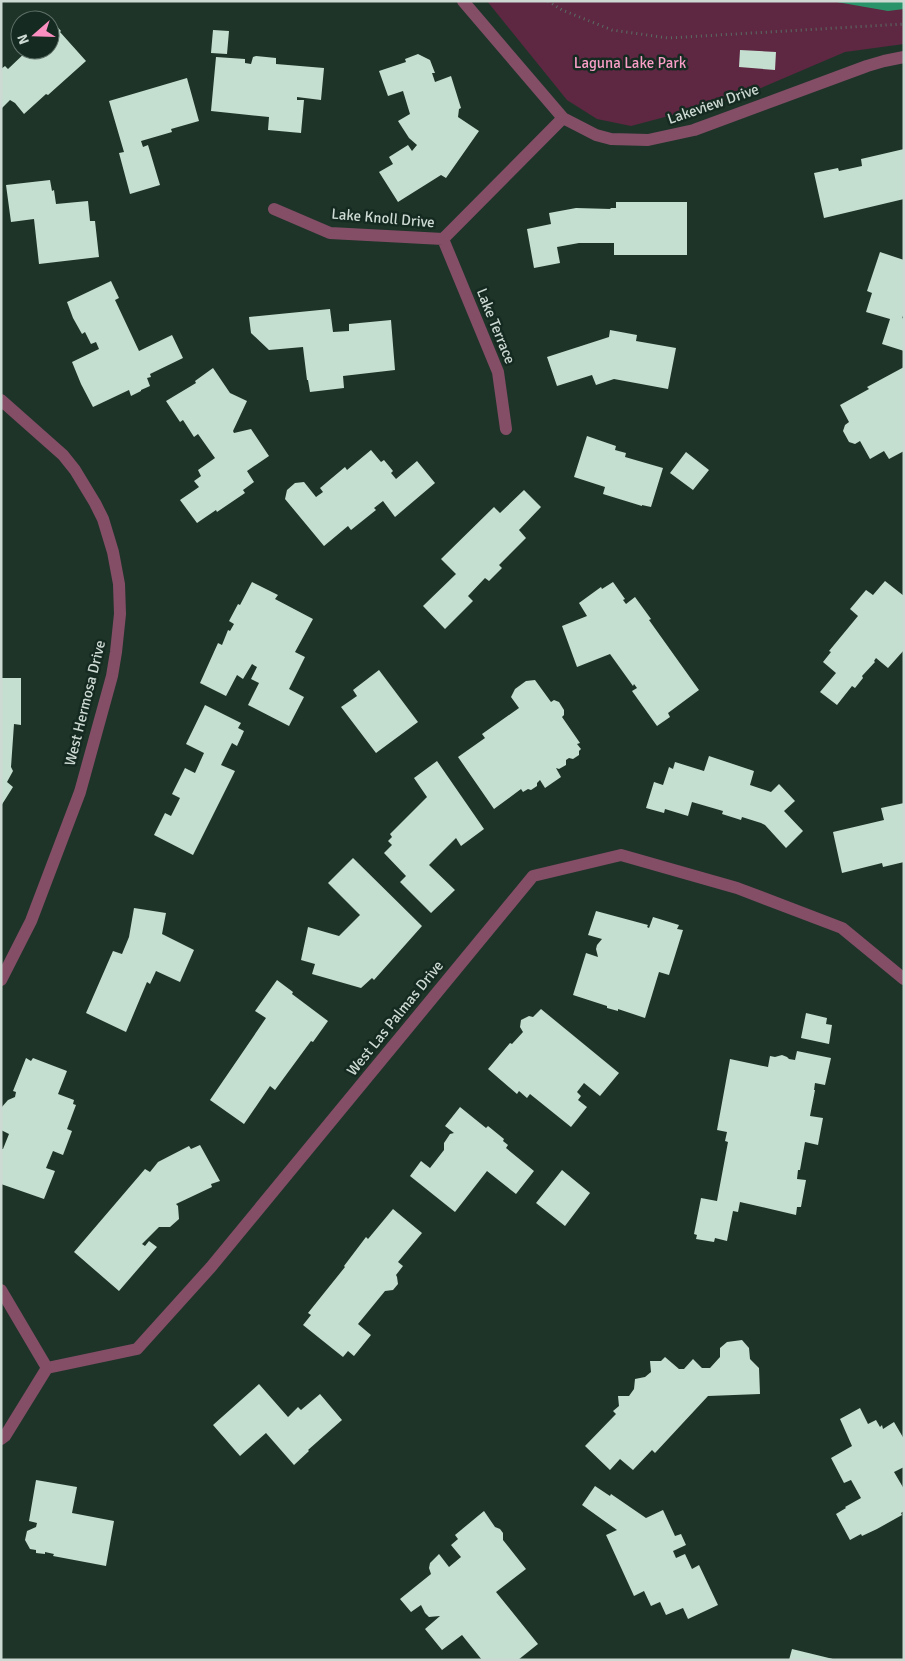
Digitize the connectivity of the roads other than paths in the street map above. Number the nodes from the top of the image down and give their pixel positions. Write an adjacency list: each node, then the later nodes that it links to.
1 (463, 1): 3 (street, Lakeview Drive)
2 (904, 57): 3 (street, Lakeview Drive)
3 (563, 118): 5 (street, Lake Knoll Drive)
4 (274, 209): 5 (street, Lake Knoll Drive)
5 (443, 239): 7 (street, Lake Terrace)
6 (1, 400): 9 (street, West Hermosa Drive)
7 (506, 429)
8 (904, 979): 11 (street, West Las Palmas Drive)
9 (1, 980)
10 (1, 1290): 11 (street)
11 (47, 1368): 12 (street)
12 (1, 1439)

